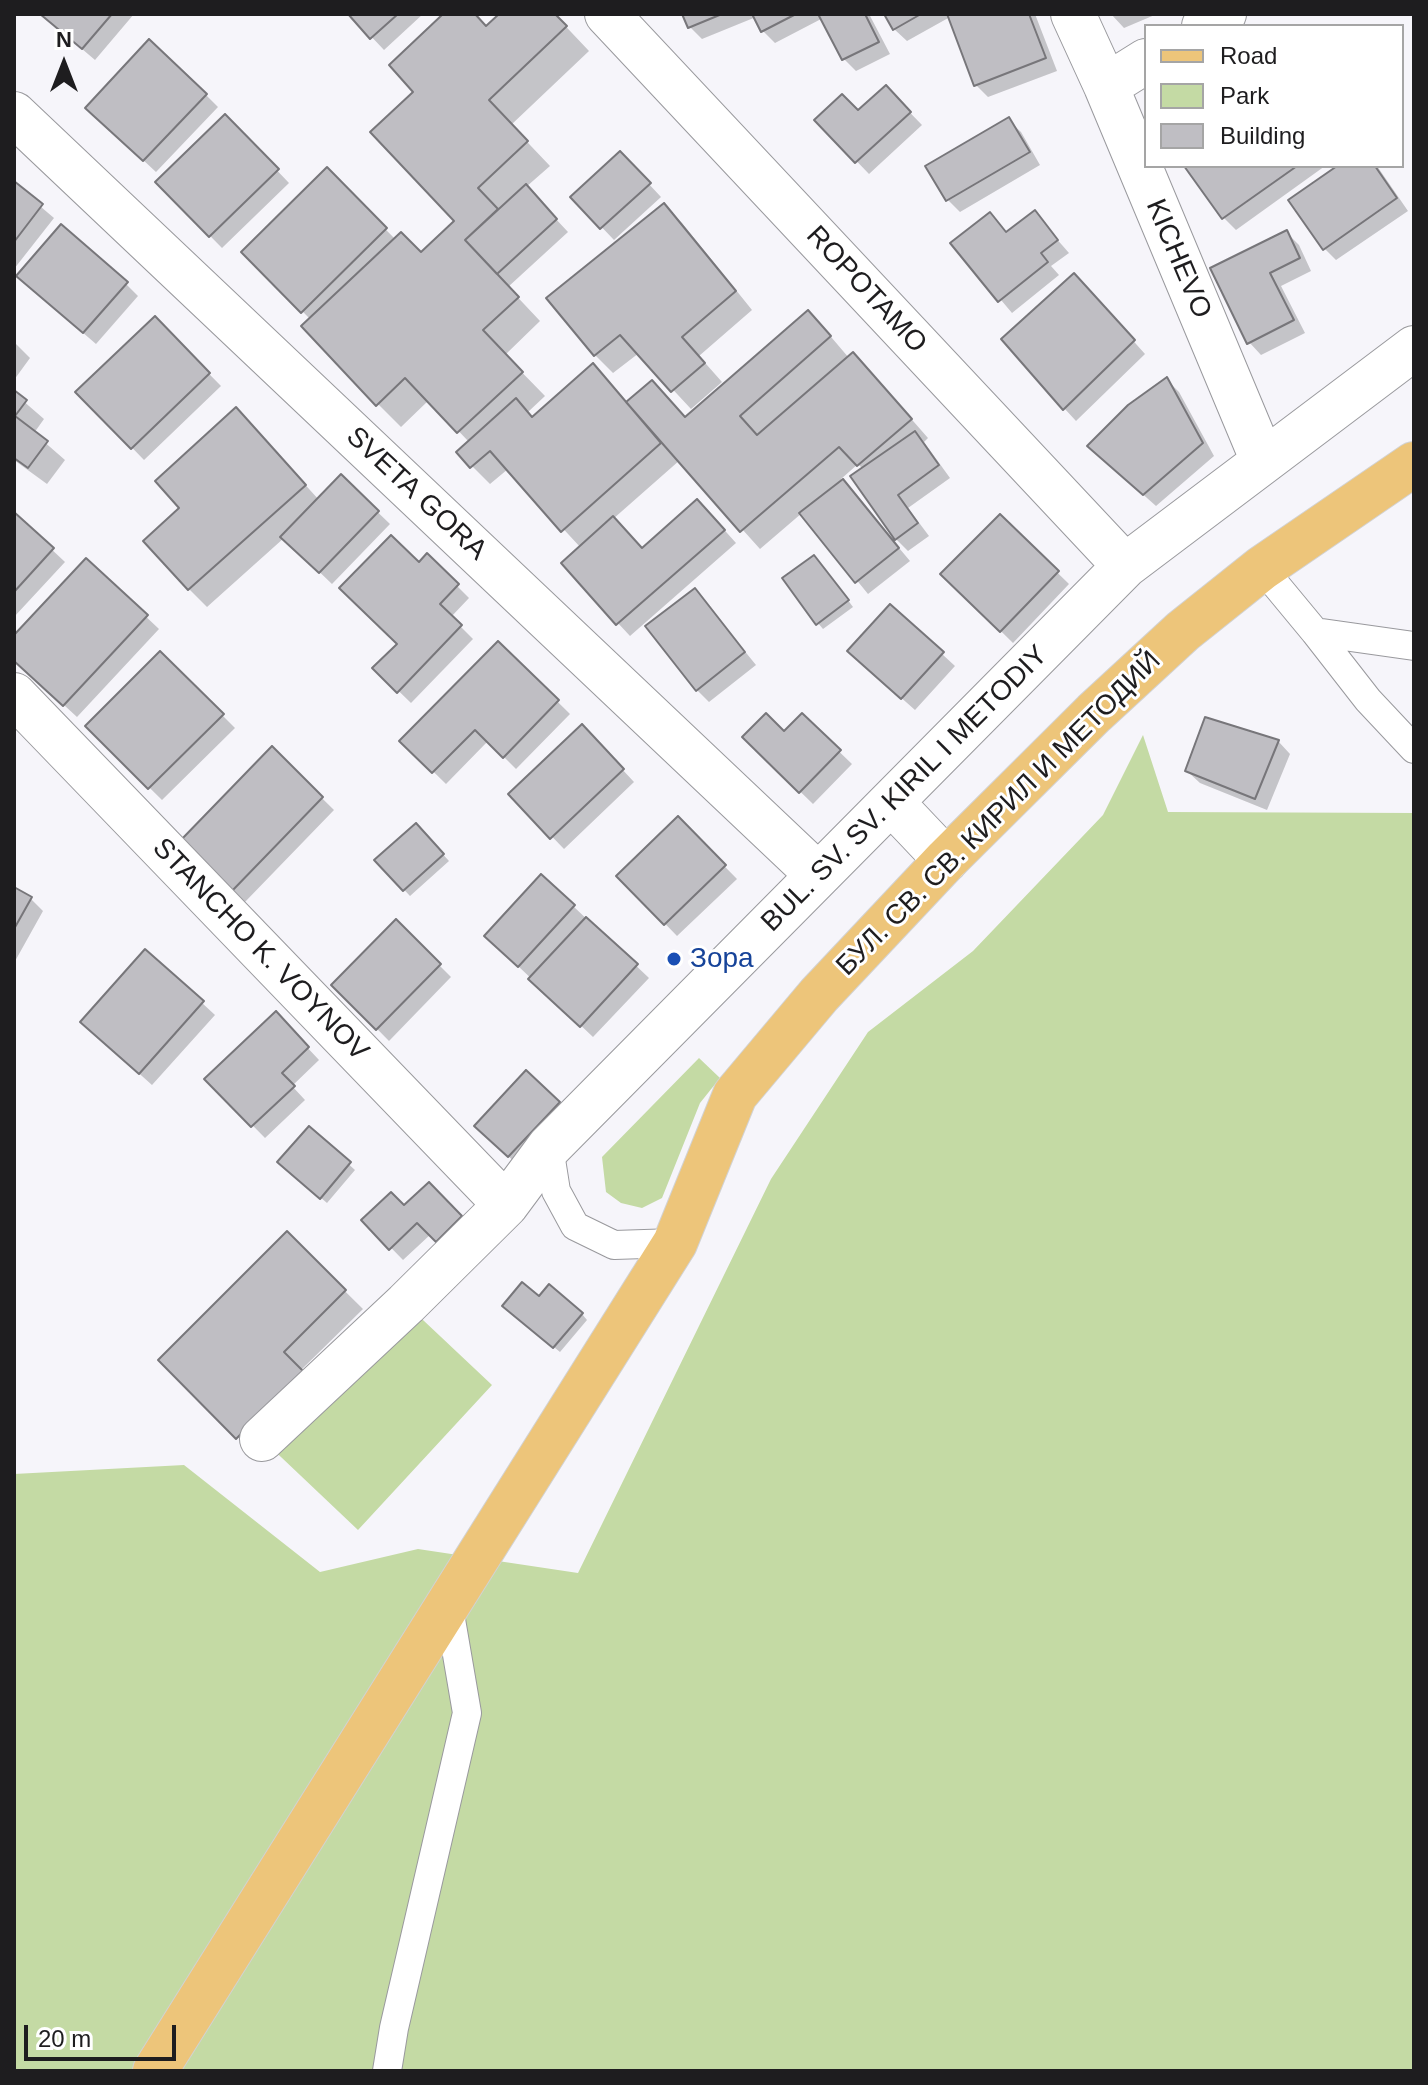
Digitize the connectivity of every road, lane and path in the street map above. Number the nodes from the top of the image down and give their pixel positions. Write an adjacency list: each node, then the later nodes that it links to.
1 (607, 14): 9 (street, ROPOTAMO)
2 (1073, 14): 4 (street, KICHEVO)
3 (1144, 62): 4 (street)
4 (1106, 86): 7 (street, KICHEVO)
5 (14, 114): 17 (street, SVETA GORA)
6 (1414, 348): 7 (street, BUL. SV. SV. KIRIL I METODIY)
7 (1263, 461): 9 (street, BUL. SV. SV. KIRIL I METODIY)
8 (1414, 464): 10 (main road, БУЛ. СВ. СВ. КИРИЛ И МЕТОДИЙ)
9 (1125, 566): 15 (street, BUL. SV. SV. KIRIL I METODIY)
10 (1262, 568): 11 (lane); 16 (main road, БУЛ. СВ. СВ. КИРИЛ И МЕТОДИЙ)
11 (1315, 632): 12 (lane); 14 (lane)
12 (1414, 646)
13 (14, 695): 19 (street, STANCHO K. VOYNOV)
14 (1414, 749)
15 (892, 803): 16 (street); 17 (street, BUL. SV. SV. KIRIL I METODIY)
16 (946, 860): 20 (main road, БУЛ. СВ. СВ. КИРИЛ И МЕТОДИЙ)
17 (818, 875): 18 (street, BUL. SV. SV. KIRIL I METODIY)
18 (549, 1147): 19 (street, BUL. SV. SV. KIRIL I METODIY); 20 (lane)
19 (506, 1205): 21 (street, BUL. SV. SV. KIRIL I METODIY)
20 (675, 1243): 22 (main road, БУЛ. СВ. СВ. КИРИЛ И МЕТОДИЙ)
21 (262, 1439)
22 (448, 1602): 23 (main road, БУЛ. СВ. СВ. КИРИЛ И МЕТОДИЙ); 24 (lane)
23 (155, 2071)
24 (387, 2071)

